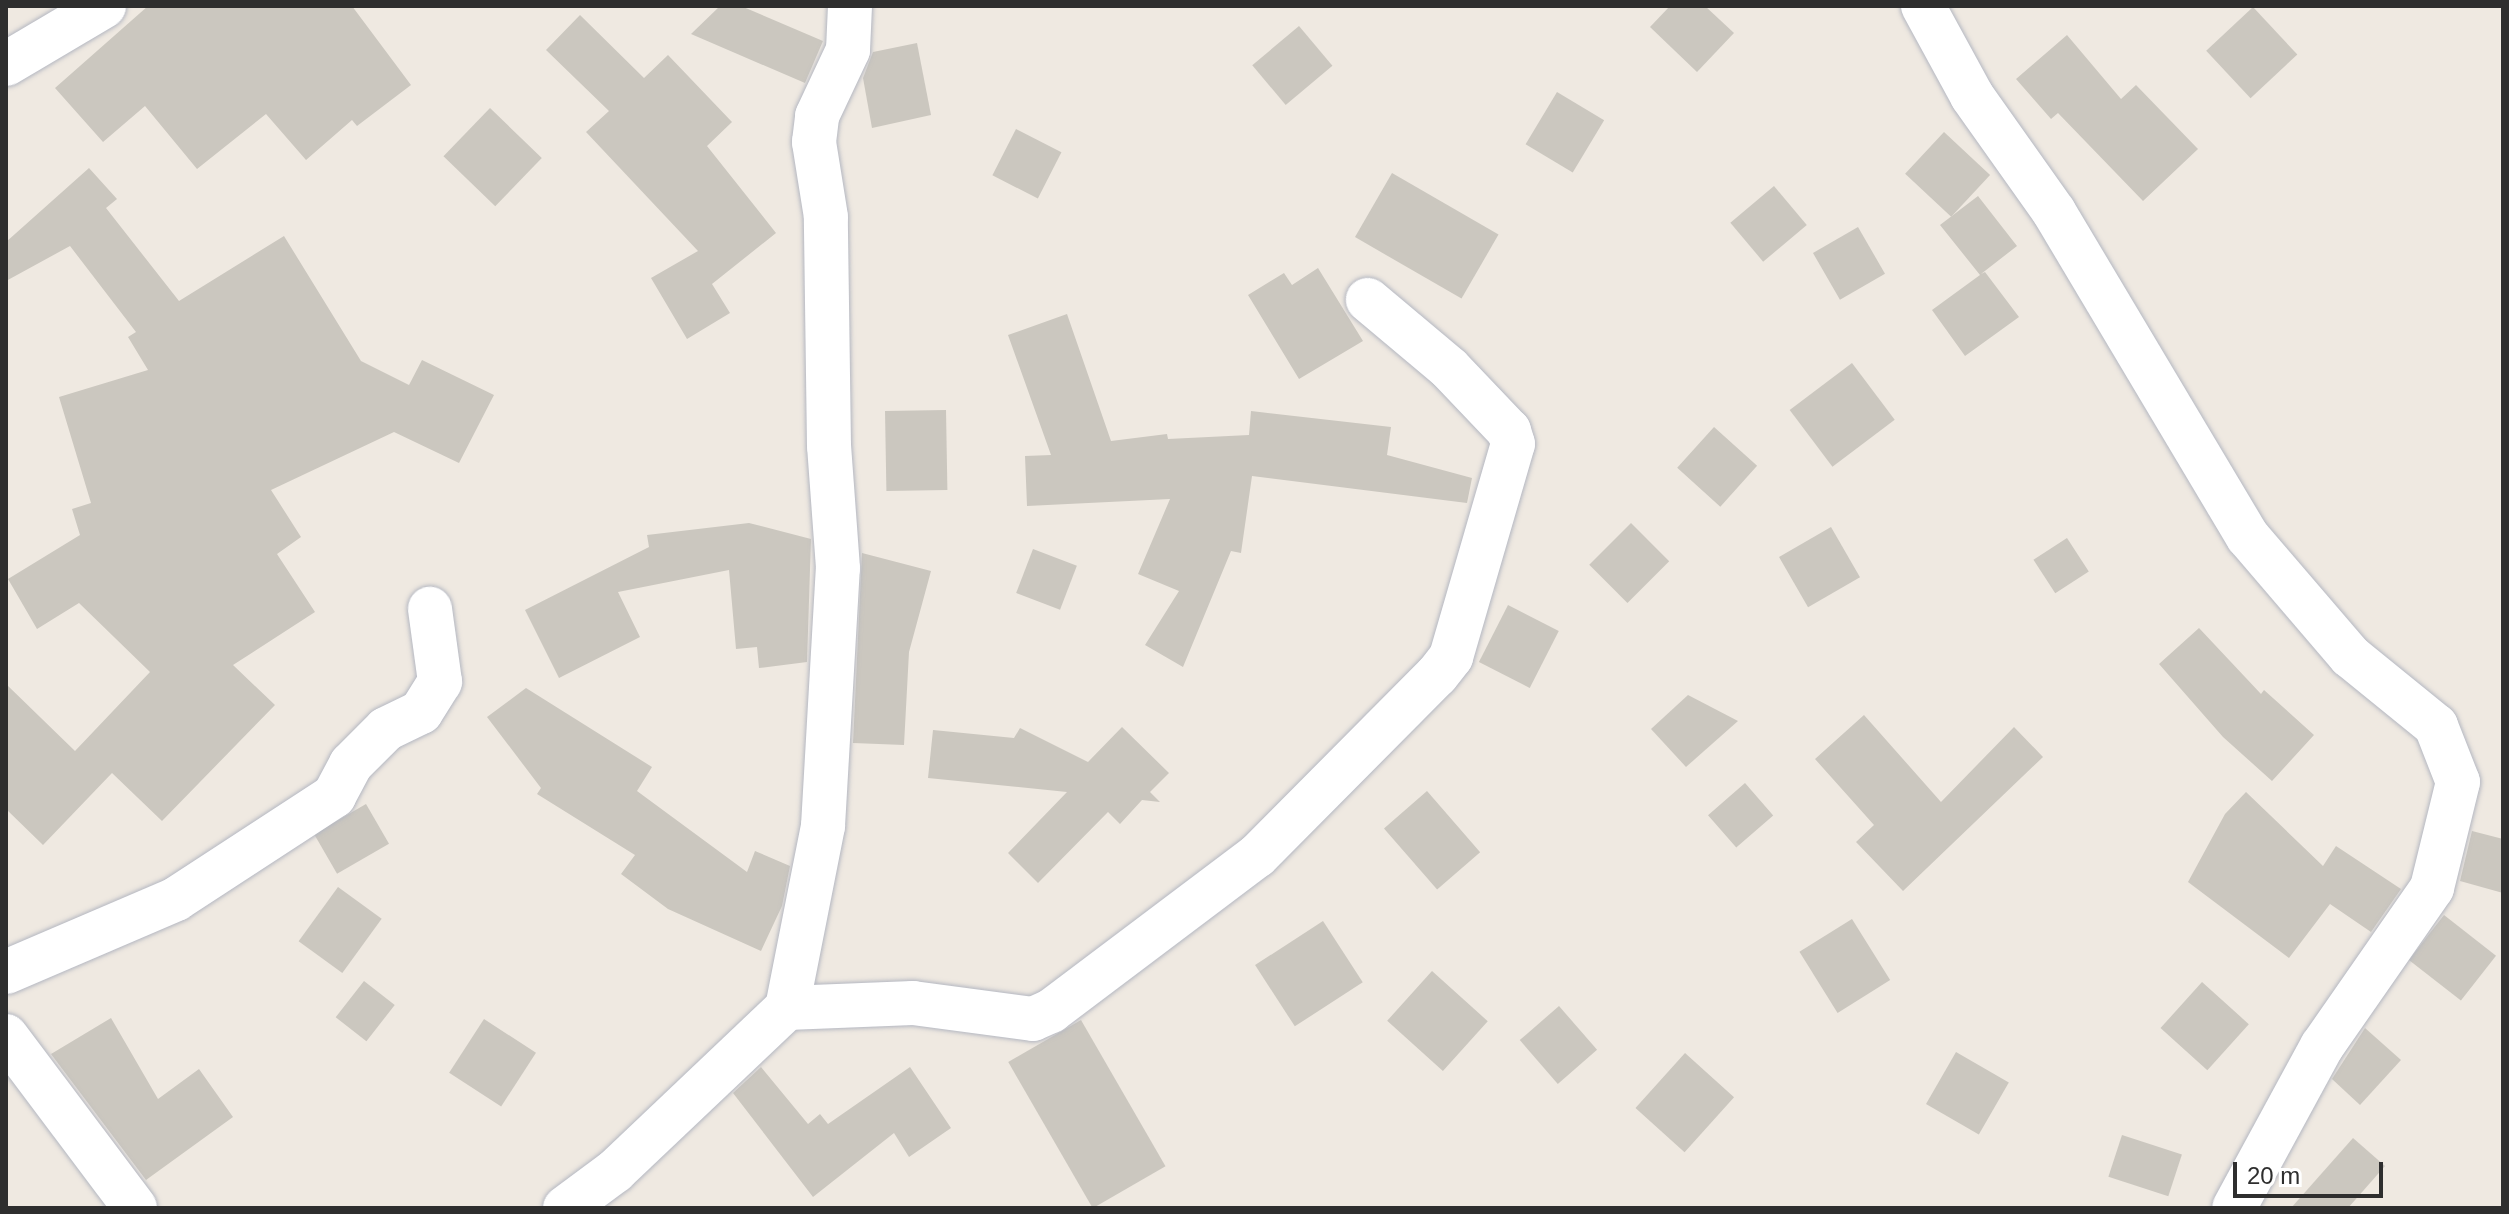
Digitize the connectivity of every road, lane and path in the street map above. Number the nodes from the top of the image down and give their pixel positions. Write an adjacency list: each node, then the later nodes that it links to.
1 (104, 6): 4 (street)
2 (850, 6): 8 (street)
3 (1923, 6): 12 (street)
4 (6, 64)
5 (1368, 300): 8 (street)
6 (430, 609): 7 (street)
7 (6, 972)
8 (787, 1008): 11 (street)
9 (6, 1036): 10 (street)
10 (135, 1208)
11 (565, 1208)
12 (2234, 1208)

